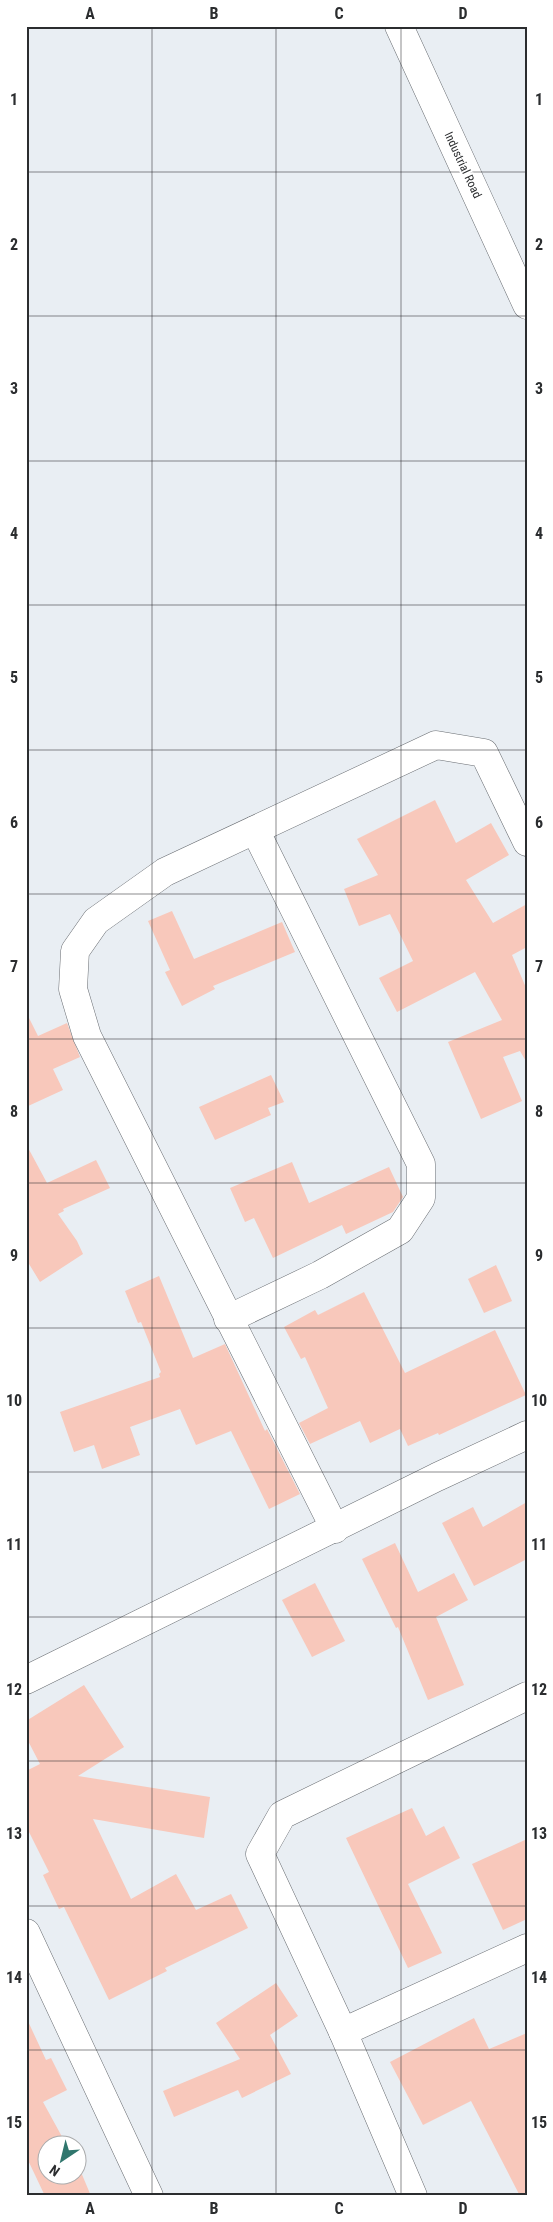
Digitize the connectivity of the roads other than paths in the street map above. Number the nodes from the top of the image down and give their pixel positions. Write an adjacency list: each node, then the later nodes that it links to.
1 (399, 26): 2 (street, Industrial Road)
2 (520, 272): 3 (street, Industrial Road)
3 (527, 304)
4 (255, 830): 5 (street); 6 (street); 6 (street)
5 (527, 842)
6 (228, 1319): 8 (street)
7 (527, 1435): 8 (street)
8 (335, 1530): 9 (street)
9 (26, 1680)
10 (527, 1696): 13 (street)
11 (26, 1933): 14 (street)
12 (527, 1948): 13 (street)
13 (343, 2032): 15 (street)
14 (149, 2196)
15 (414, 2196)

